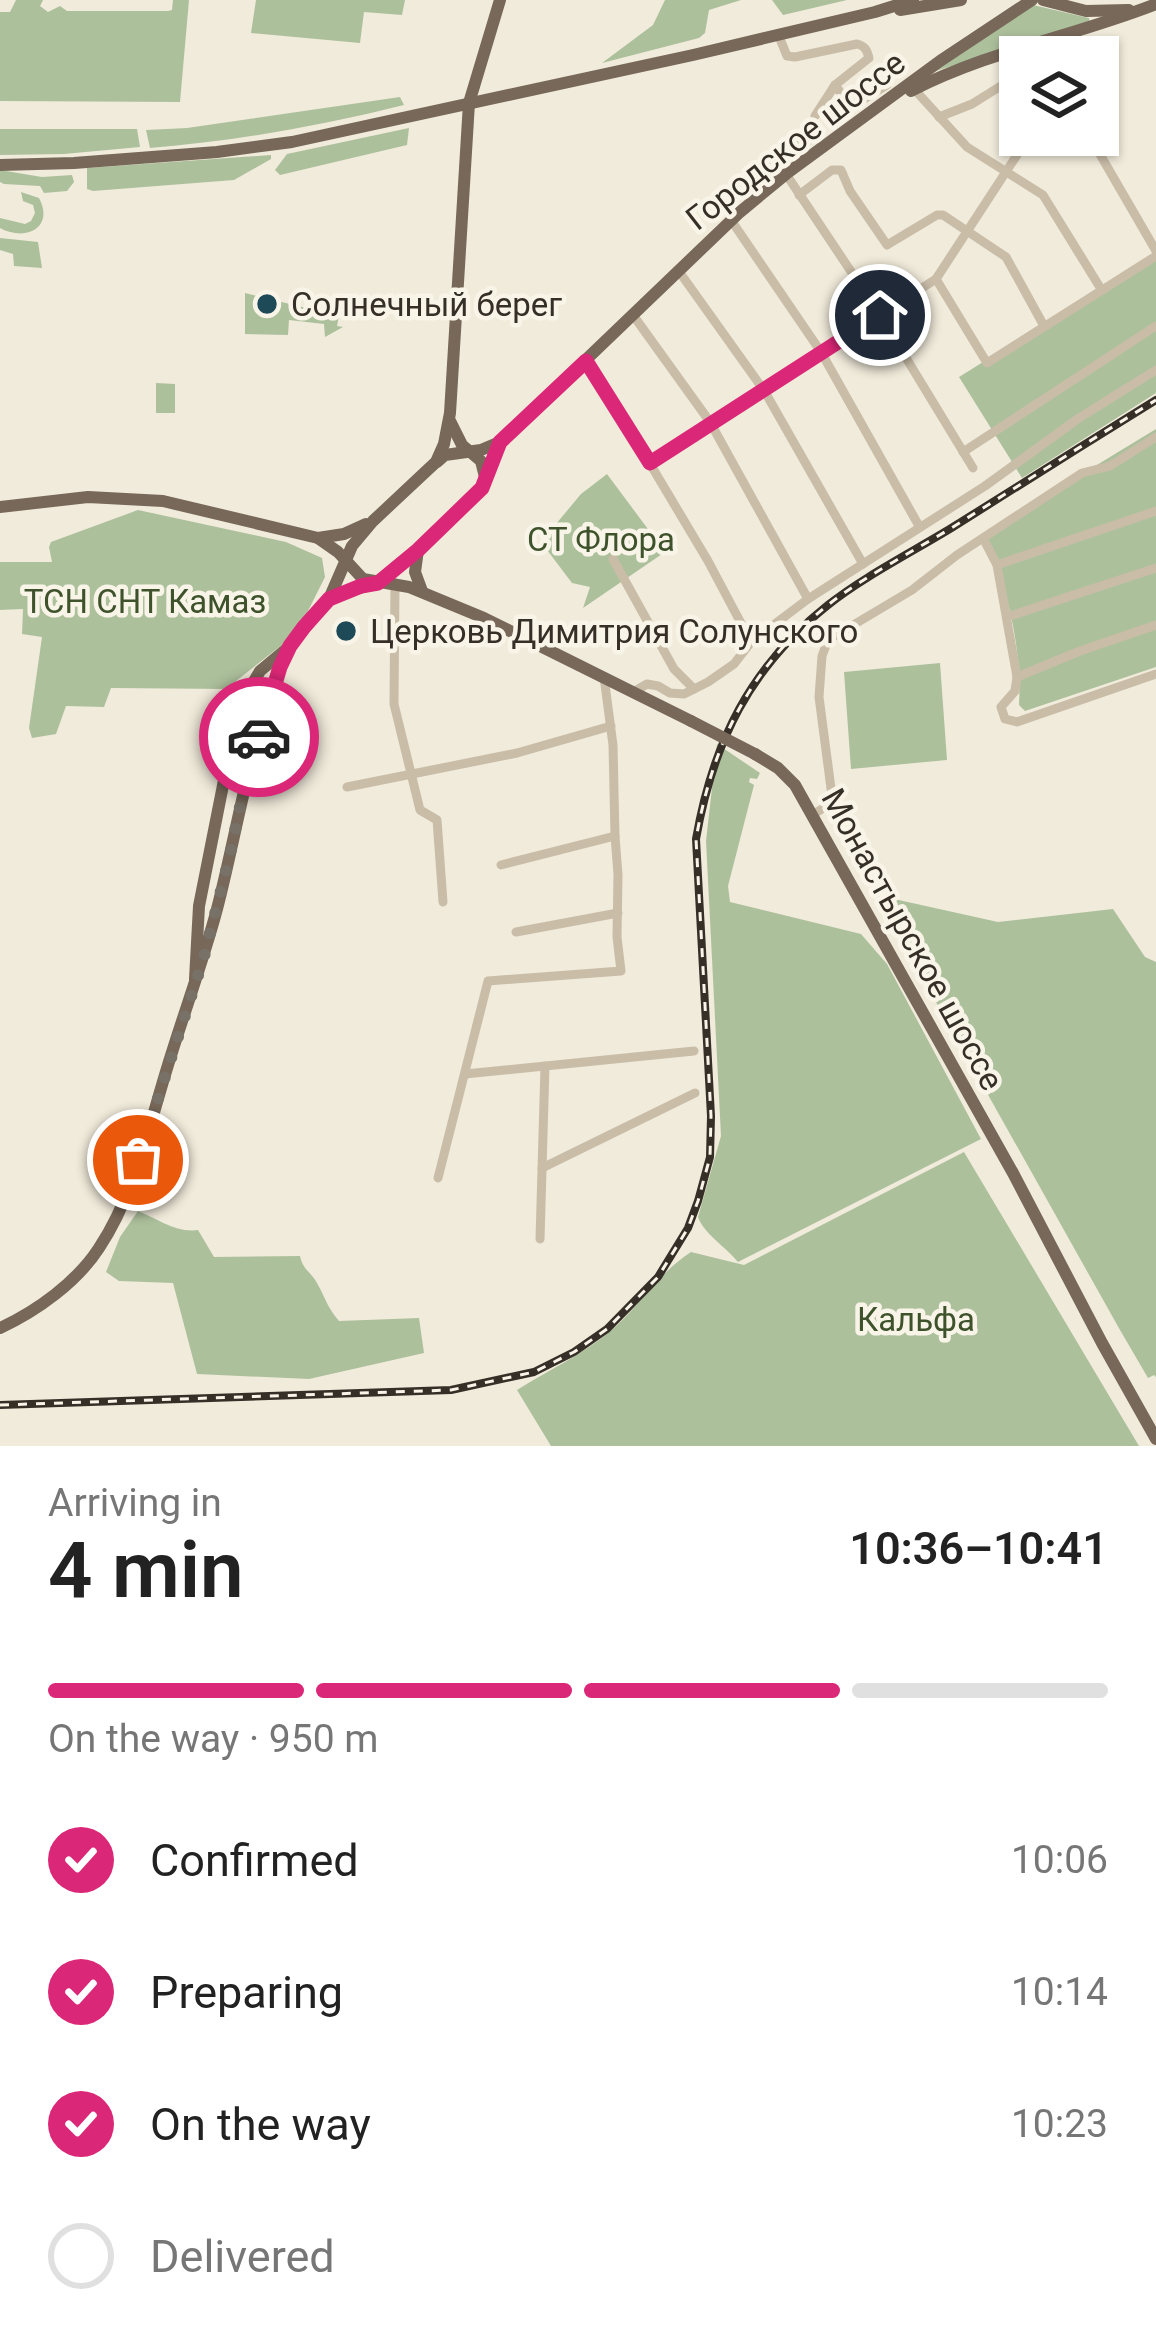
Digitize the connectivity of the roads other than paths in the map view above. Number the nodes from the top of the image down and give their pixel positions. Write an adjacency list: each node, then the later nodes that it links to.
1 (500, 0): 13 (main road)
2 (913, 0): 7 (main road)
3 (961, 0): 7 (main road)
4 (1032, 0): 14 (main road, Городское шоссе)
5 (1043, 0): 6 (main road)
6 (1155, 4): 12 (main road)
7 (875, 12): 8 (main road)
8 (778, 34): 9 (street); 13 (main road)
9 (835, 85): 10 (street); 15 (street)
10 (887, 85)
11 (999, 87): 16 (street)
12 (914, 89): 14 (main road); 16 (street)
13 (470, 104): 19 (main road); 39 (main road)
14 (878, 109): 21 (main road, Городское шоссе)
15 (815, 116)
16 (939, 117): 20 (street)
17 (1016, 156): 20 (street)
18 (1101, 156): 26 (street)
19 (0, 165)
20 (1006, 171): 25 (street); 30 (street)
21 (786, 174): 22 (street); 23 (main road, Городское шоссе)
22 (799, 195): 25 (street); 32 (street)
23 (731, 220): 28 (main road, Городское шоссе); 35 (street)
24 (1156, 225): 26 (street)
25 (966, 231): 29 (street); 33 (street)
26 (1145, 232): 27 (street)
27 (1156, 253): 30 (street)
28 (678, 269): 31 (main road, Городское шоссе); 38 (street)
29 (936, 279): 32 (street); 33 (street)
30 (1100, 290): 33 (street)
31 (633, 315): 36 (main road, Городское шоссе); 40 (street)
32 (880, 315): 35 (street); 44 (street)
33 (1044, 326)
34 (1156, 326): 44 (street)
35 (821, 352): 38 (street); 52 (street)
36 (586, 361): 42 (main road, Городское шоссе); 46 (street)
37 (1156, 370): 52 (street)
38 (763, 389): 40 (street); 58 (street)
39 (449, 419): 43 (main road); 45 (main road)
40 (710, 422): 46 (street); 65 (street)
41 (1156, 438): 54 (street)
42 (500, 442): 43 (main road, Городское шоссе); 48 (main road)
43 (467, 452): 45 (main road, Городское шоссе); 48 (main road)
44 (963, 452): 47 (street)
45 (436, 462): 51 (main road)
46 (650, 463): 68 (street)
47 (974, 469)
48 (485, 482): 55 (main road)
49 (0, 507): 53 (main road)
50 (1156, 511): 59 (street)
51 (373, 521): 53 (main road); 57 (main road)
52 (920, 526): 58 (street)
53 (318, 538): 57 (main road)
54 (984, 540): 59 (street); 78 (street)
55 (418, 550): 61 (main road); 63 (main road)
56 (613, 559): 73 (street)
57 (347, 561): 61 (main road); 64 (main road)
58 (863, 564): 65 (street)
59 (997, 565): 66 (street)
60 (1156, 568): 66 (street)
61 (378, 583): 62 (main road, Монастырское шоссе); 64 (main road)
62 (395, 583): 63 (main road, Монастырское шоссе); 76 (street)
63 (423, 592): 71 (main road, Монастырское шоссе)
64 (329, 599): 69 (main road)
65 (808, 599): 68 (street)
66 (1007, 617): 72 (street)
67 (1156, 625): 72 (street)
68 (751, 642): 73 (street)
69 (290, 646): 84 (main road); 84 (main road)
70 (1156, 674): 72 (street)
71 (604, 677): 74 (main road, Монастырское шоссе); 75 (street)
72 (1017, 677)
73 (694, 689): 74 (street)
74 (635, 691): 78 (main road, Монастырское шоссе, bridge)
75 (610, 726): 76 (street); 79 (street)
76 (410, 773): 77 (street); 81 (street)
77 (347, 787)
78 (812, 815): 93 (main road, Монастырское шоссе)
79 (615, 836): 80 (street); 82 (street)
80 (501, 865)
81 (443, 902)
82 (618, 913): 83 (street); 87 (street)
83 (516, 932)
84 (195, 979): 92 (main road)
85 (694, 1051): 86 (street)
86 (544, 1066): 87 (street); 89 (street)
87 (465, 1074): 90 (street)
88 (695, 1093): 89 (street)
89 (542, 1168): 91 (street)
90 (438, 1178)
91 (540, 1239)
92 (0, 1328)
93 (1156, 1439)

